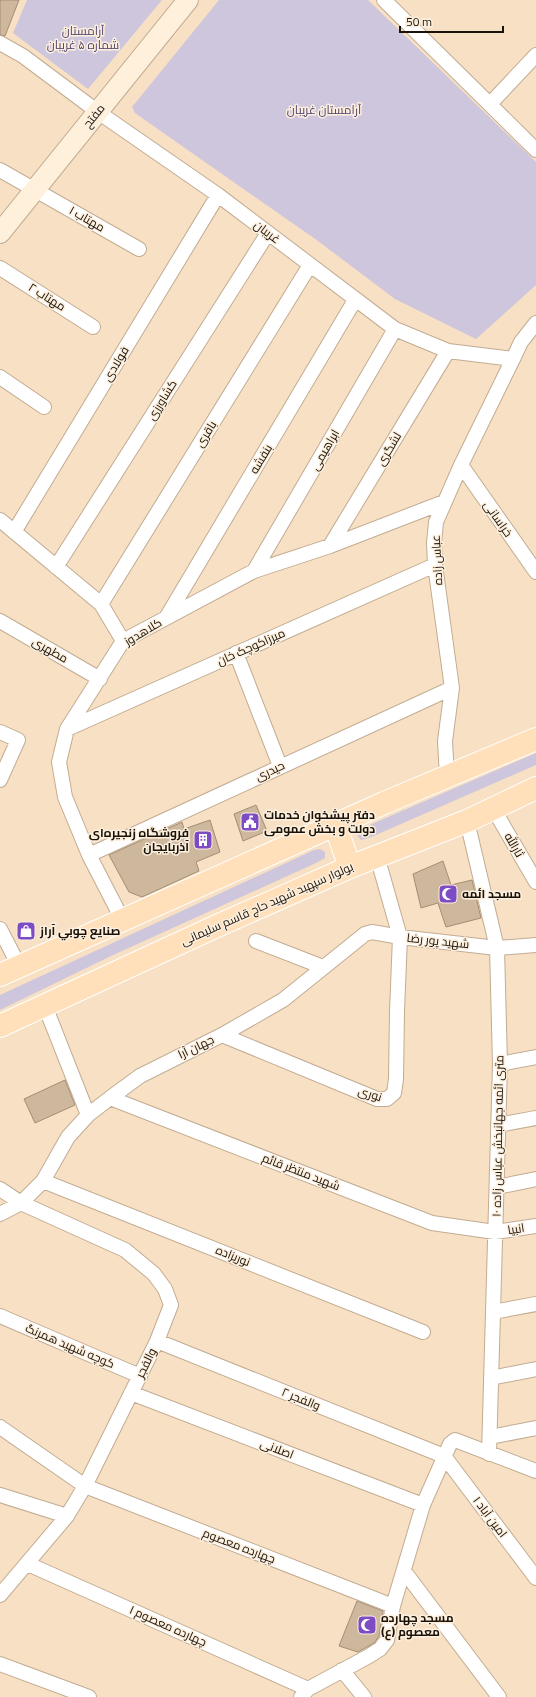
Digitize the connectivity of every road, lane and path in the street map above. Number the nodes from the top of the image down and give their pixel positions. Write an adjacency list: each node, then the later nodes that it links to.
1 (188, 0): 6 (main road, مفتح)
2 (384, 0): 5 (street)
3 (0, 43): 6 (street, غریبان)
4 (536, 55): 5 (street)
5 (490, 104): 7 (street)
6 (98, 112): 9 (main road, مفتح); 10 (street, غریبان)
7 (536, 149)
8 (0, 170): 9 (street, مهتاب ۱)
9 (35, 189): 11 (main road, مفتح); 13 (street, مهتاب ۱)
10 (218, 196): 12 (street, غریبان); 27 (street, فولادی)
11 (0, 233)
12 (268, 233): 14 (street, غریبان); 30 (street, کشاورزی)
13 (139, 249)
14 (310, 265): 16 (street, غریبان); 33 (street, باقری)
15 (0, 268): 18 (street, مهتاب ۲)
16 (356, 300): 19 (street, غریبان); 34 (street, بنفشه)
17 (536, 323): 21 (street)
18 (93, 327)
19 (395, 329): 20 (street, غریبان); 31 (street, ابراهیمی)
20 (448, 351): 21 (street, غریبان); 28 (street, لشگری)
21 (514, 359): 24 (street, عباس زاده)
22 (0, 378): 23 (street)
23 (44, 407)
24 (461, 465): 25 (street, عباس زاده); 32 (street, خراسانی)
25 (444, 502): 28 (street, کلاهدوز); 29 (street, عباس زاده)
26 (0, 520): 27 (street)
27 (14, 532): 30 (street)
28 (330, 546): 31 (street, کلاهدوز)
29 (435, 565): 37 (street, میرزاکوچک خان); 39 (street, عباس زاده)
30 (56, 567): 33 (street)
31 (254, 571): 34 (street, کلاهدوز)
32 (536, 572)
33 (101, 604): 36 (street)
34 (166, 618): 36 (street, کلاهدوز)
35 (0, 621): 38 (street, مطهری)
36 (123, 641): 38 (street, کلاهدوز)
37 (236, 653): 40 (street, میرزاکوچک خان); 43 (street)
38 (100, 679): 40 (street, کلاهدوز)
39 (452, 688): 43 (street, حیدری); 44 (street, عباس زاده)
40 (67, 729): 50 (street, کلاهدوز)
41 (0, 732): 45 (street)
42 (536, 739): 44 (main road)
43 (280, 766): 50 (street, حیدری)
44 (447, 777): 49 (main road)
45 (0, 780)
46 (536, 788): 47 (main road, بولوار سپهبد شهید حاج قاسم سلیمانی)
47 (493, 808): 48 (main road, بولوار سپهبد شهید حاج قاسم سلیمانی); 53 (street, ثارالله)
48 (467, 821): 51 (main road, بولوار سپهبد شهید حاج قاسم سلیمانی); 59 (street, ۱۰ متری ائمه جهانبخش عباس زاده)
49 (335, 825): 52 (main road); 54 (main road)
50 (89, 855): 54 (street, کلاهدوز)
51 (377, 856): 52 (main road, بولوار سپهبد شهید حاج قاسم سلیمانی); 56 (street, شهید پور رضا)
52 (350, 867): 62 (main road, بولوار سپهبد شهید حاج قاسم سلیمانی)
53 (536, 882)
54 (122, 919): 61 (main road)
55 (0, 929): 61 (street)
56 (400, 937): 59 (street, شهید پور رضا); 60 (street, جهان آرا); 64 (street, نوری)
57 (256, 941): 60 (street)
58 (536, 946): 59 (street, شهید پور رضا)
59 (496, 948): 66 (street, ۱۰ متری ائمه جهانبخش عباس زاده)
60 (323, 967): 64 (street, جهان آرا)
61 (10, 970)
62 (45, 1006): 63 (main road, بولوار سپهبد شهید حاج قاسم سلیمانی); 68 (street)
63 (0, 1026)
64 (222, 1035): 67 (street, جهان آرا)
65 (536, 1057): 66 (street)
66 (500, 1064): 70 (street, ۱۰ متری ائمه جهانبخش عباس زاده)
67 (110, 1098): 68 (street, جهان آرا); 78 (street, شهید منتظر قائم)
68 (88, 1115): 72 (street, جهان آرا)
69 (536, 1118): 70 (street)
70 (498, 1125): 73 (street, ۱۰ متری ائمه جهانبخش عباس زاده)
71 (536, 1179): 73 (street)
72 (43, 1181): 75 (street, جهان آرا); 82 (street, نوریزاده)
73 (497, 1187): 78 (street, ۱۰ متری ائمه جهانبخش عباس زاده)
74 (0, 1189): 75 (street, والفجر)
75 (21, 1203): 76 (street, جهان آرا); 83 (street, والفجر)
76 (0, 1214)
77 (536, 1226): 78 (street, انبیا)
78 (495, 1232): 80 (street, ۱۰ متری ائمه جهانبخش عباس زاده)
79 (536, 1304): 80 (street)
80 (493, 1312): 86 (street, ۱۰ متری ائمه جهانبخش عباس زاده)
81 (0, 1316): 85 (street, کوچه شهید همرنگ)
82 (423, 1332)
83 (157, 1341): 85 (street, والفجر); 92 (street, والفجر ۲)
84 (536, 1369): 86 (street)
85 (140, 1376): 87 (street, والفجر)
86 (491, 1378): 90 (street, ۱۰ متری ائمه جهانبخش عباس زاده)
87 (131, 1393): 94 (street, والفجر); 96 (street, اصلانی)
88 (0, 1427): 94 (street, چهارده معصوم)
89 (536, 1428): 90 (street)
90 (490, 1437): 91 (street, ۱۰ متری ائمه جهانبخش عباس زاده)
91 (489, 1454): 92 (street); 93 (street)
92 (444, 1456): 96 (street); 100 (street, ۱ امین آباد)
93 (536, 1471)
94 (85, 1486): 97 (street, والفجر); 102 (street, چهارده معصوم)
95 (0, 1495): 97 (street)
96 (423, 1505): 99 (street)
97 (67, 1516): 98 (street, والفجر)
98 (28, 1564): 101 (street, والفجر); 105 (street, چهارده معصوم ۱)
99 (404, 1571): 102 (street); 108 (street)
100 (536, 1578)
101 (0, 1595)
102 (394, 1606): 104 (street)
103 (0, 1664): 106 (street)
104 (342, 1670): 105 (street); 107 (street)
105 (304, 1693)
106 (89, 1697)
107 (364, 1697)
108 (499, 1697)

